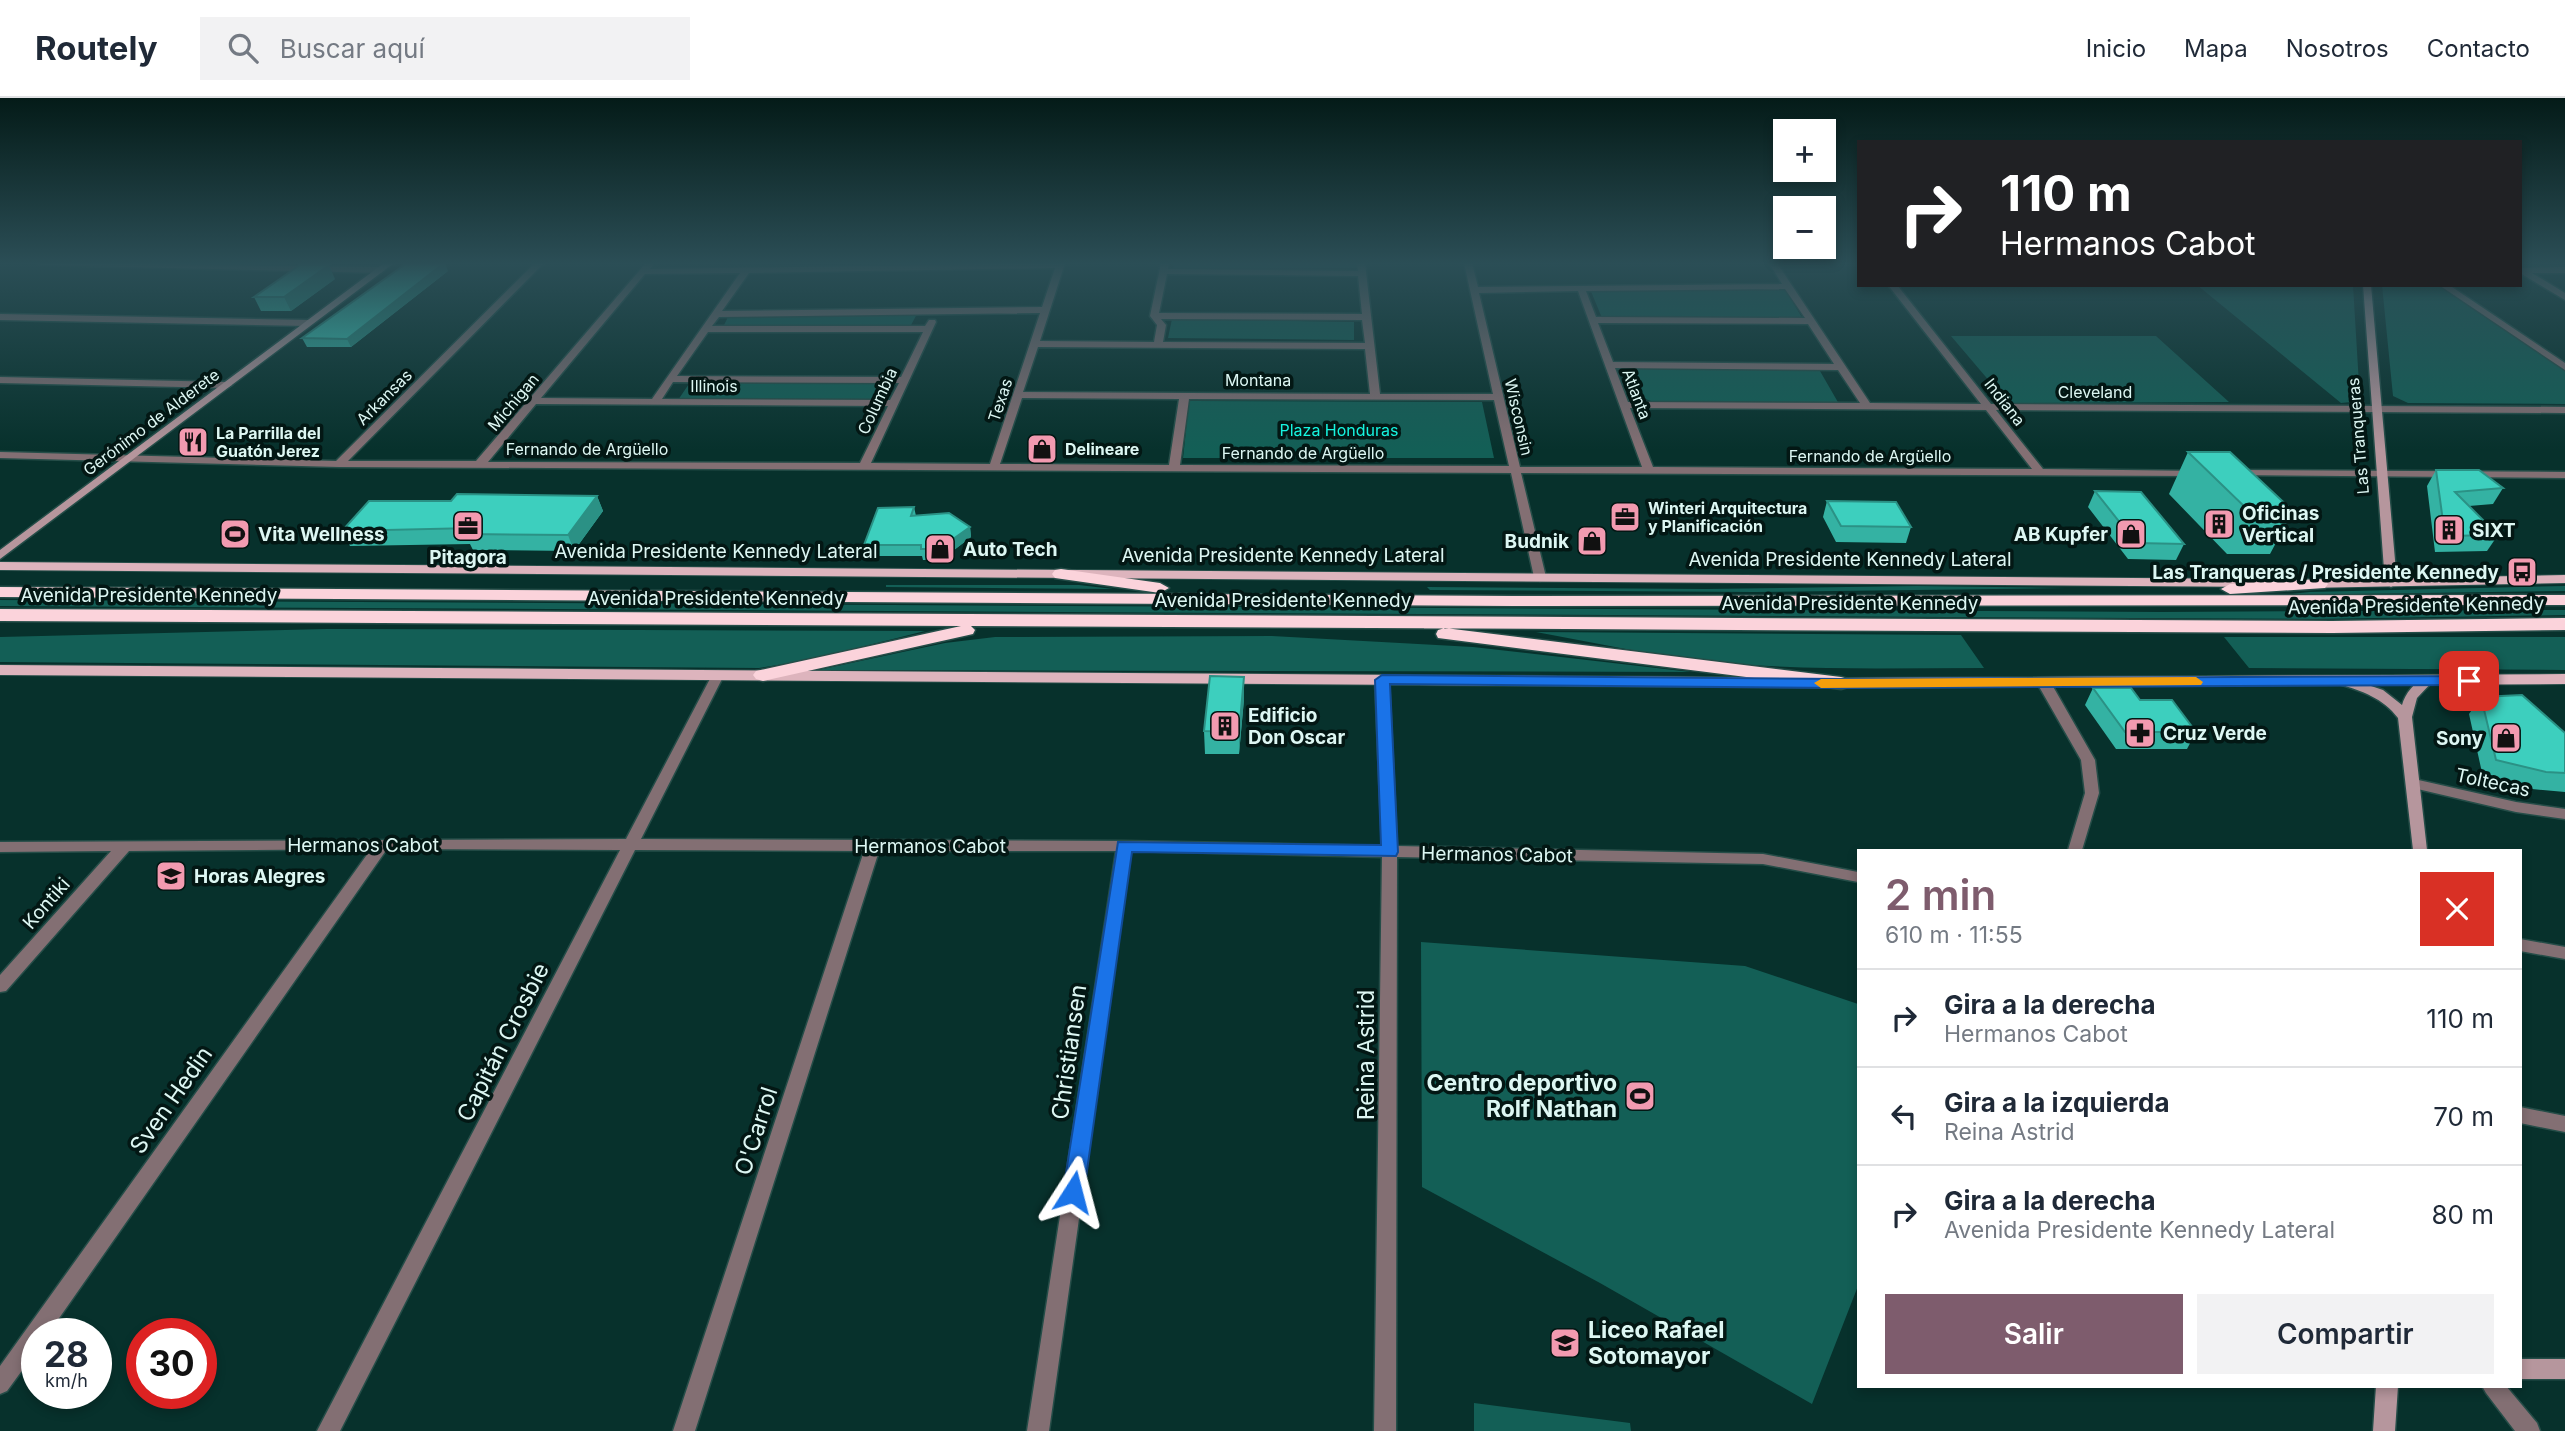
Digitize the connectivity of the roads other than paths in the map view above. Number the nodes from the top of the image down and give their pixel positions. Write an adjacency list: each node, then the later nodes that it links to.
1 (306, 325): 26 (main road, Gerónimo de Alderete)
2 (478, 325): 41 (street, Arkansas)
3 (598, 325): 31 (street, Michigan)
4 (709, 325): 15 (street)
5 (930, 325): 16 (street, Columbia)
6 (1041, 325): 17 (street, Texas)
7 (1161, 325): 18 (street)
8 (1368, 325): 19 (street)
9 (1482, 325): 30 (street, Wisconsin)
10 (1594, 325): 20 (street, Atlanta)
11 (1814, 325): 21 (street)
12 (1924, 325): 36 (street, Indiana)
13 (2370, 325): 37 (main road, Las Tranqueras)
14 (2503, 325): 22 (street)
15 (706, 329): 16 (street); 23 (street)
16 (928, 329): 25 (street, Columbia)
17 (1035, 344): 18 (street); 27 (street, Texas)
18 (1158, 345): 19 (street)
19 (1370, 346): 29 (street)
20 (1609, 365): 21 (street); 34 (street, Atlanta)
21 (1841, 366): 35 (street)
22 (2565, 367)
23 (671, 379): 25 (street); 32 (street)
24 (0, 380): 26 (street)
25 (905, 380): 33 (street, Columbia)
26 (227, 384): 40 (main road, Gerónimo de Alderete)
27 (1018, 395): 28 (street, Montana); 44 (street, Texas)
28 (1184, 396): 29 (street, Montana); 45 (street)
29 (1375, 397): 30 (street, Montana)
30 (1498, 397): 46 (street, Wisconsin)
31 (534, 401): 32 (street, Illinois); 42 (street, Michigan)
32 (655, 401): 33 (street, Illinois)
33 (894, 403): 43 (street, Columbia)
34 (1625, 405): 35 (street, Cleveland); 47 (street, Atlanta)
35 (1867, 407): 36 (street, Cleveland)
36 (1989, 407): 37 (street, Cleveland); 48 (street, Indiana)
37 (2377, 408): 38 (street, Cleveland); 51 (main road, Las Tranqueras)
38 (2565, 410)
39 (0, 456): 40 (street, Fernando de Argüello)
40 (129, 458): 41 (street, Fernando de Argüello); 53 (main road, Gerónimo de Alderete)
41 (340, 464): 42 (street, Fernando de Argüello)
42 (480, 464): 43 (street, Fernando de Argüello)
43 (864, 467): 44 (street, Fernando de Argüello)
44 (994, 467): 45 (street, Fernando de Argüello)
45 (1174, 468): 46 (street, Fernando de Argüello)
46 (1515, 470): 47 (street, Fernando de Argüello); 56 (street, Wisconsin)
47 (1649, 471): 48 (street, Fernando de Argüello)
48 (2040, 472): 49 (street, Fernando de Argüello)
49 (2208, 473)
50 (2222, 473): 51 (street)
51 (2382, 474): 52 (street); 58 (main road, Las Tranqueras)
52 (2565, 475)
53 (0, 556)
54 (0, 566): 55 (main road, Avenida Presidente Kennedy Lateral)
55 (1061, 574): 56 (main road, Avenida Presidente Kennedy Lateral); 61 (highway)
56 (1540, 577): 59 (main road, Avenida Presidente Kennedy Lateral)
57 (2565, 579): 58 (main road, Avenida Presidente Kennedy Lateral)
58 (2391, 583): 59 (main road, Avenida Presidente Kennedy Lateral)
59 (2319, 584): 63 (highway)
60 (0, 592): 61 (highway, Avenida Presidente Kennedy)
61 (1273, 599): 63 (highway, Avenida Presidente Kennedy)
62 (2565, 600): 63 (highway, Avenida Presidente Kennedy)
63 (2020, 602)
64 (0, 615): 65 (highway, Avenida Presidente Kennedy)
65 (1061, 620): 66 (highway, Avenida Presidente Kennedy); 70 (highway)
66 (1314, 622): 67 (highway, Avenida Presidente Kennedy); 76 (highway)
67 (2565, 624)
68 (0, 670): 69 (main road)
69 (718, 675): 70 (main road); 81 (street, Capitán Crosbie)
70 (763, 675): 72 (main road)
71 (2565, 679): 74 (main road)
72 (1382, 680): 76 (main road); 88 (street, Reina Astrid)
73 (2344, 681): 74 (main road); 75 (main road); 77 (main road)
74 (2426, 681): 77 (main road)
75 (2044, 682): 76 (main road); 86 (street)
76 (1840, 683)
77 (2405, 717): 78 (main road)
78 (2414, 784): 79 (street, Toltecas); 87 (main road)
79 (2565, 814)
80 (383, 844): 81 (street, Hermanos Cabot); 85 (street, Hermanos Cabot); 97 (street, Sven Hedin)
81 (629, 845): 84 (street, Hermanos Cabot); 100 (street, Capitán Crosbie)
82 (1124, 846): 84 (street, Hermanos Cabot); 88 (street, Hermanos Cabot); 102 (street, Christiansen)
83 (0, 847): 85 (street, Hermanos Cabot)
84 (873, 847): 101 (street, O'Carrol)
85 (123, 848): 92 (street, Kontiki)
86 (2076, 849)
87 (2420, 849)
88 (1390, 852): 89 (street, Hermanos Cabot); 103 (street, Reina Astrid)
89 (1857, 877)
90 (2522, 945): 91 (street)
91 (2565, 953)
92 (0, 986)
93 (2522, 1115): 94 (street)
94 (2565, 1124)
95 (2522, 1369): 96 (main road)
96 (2565, 1369)
97 (0, 1384)
98 (2387, 1388): 104 (main road)
99 (2495, 1388): 105 (street)
100 (328, 1431)
101 (684, 1431)
102 (1038, 1431)
103 (1385, 1431)
104 (2385, 1431)
105 (2529, 1431)

